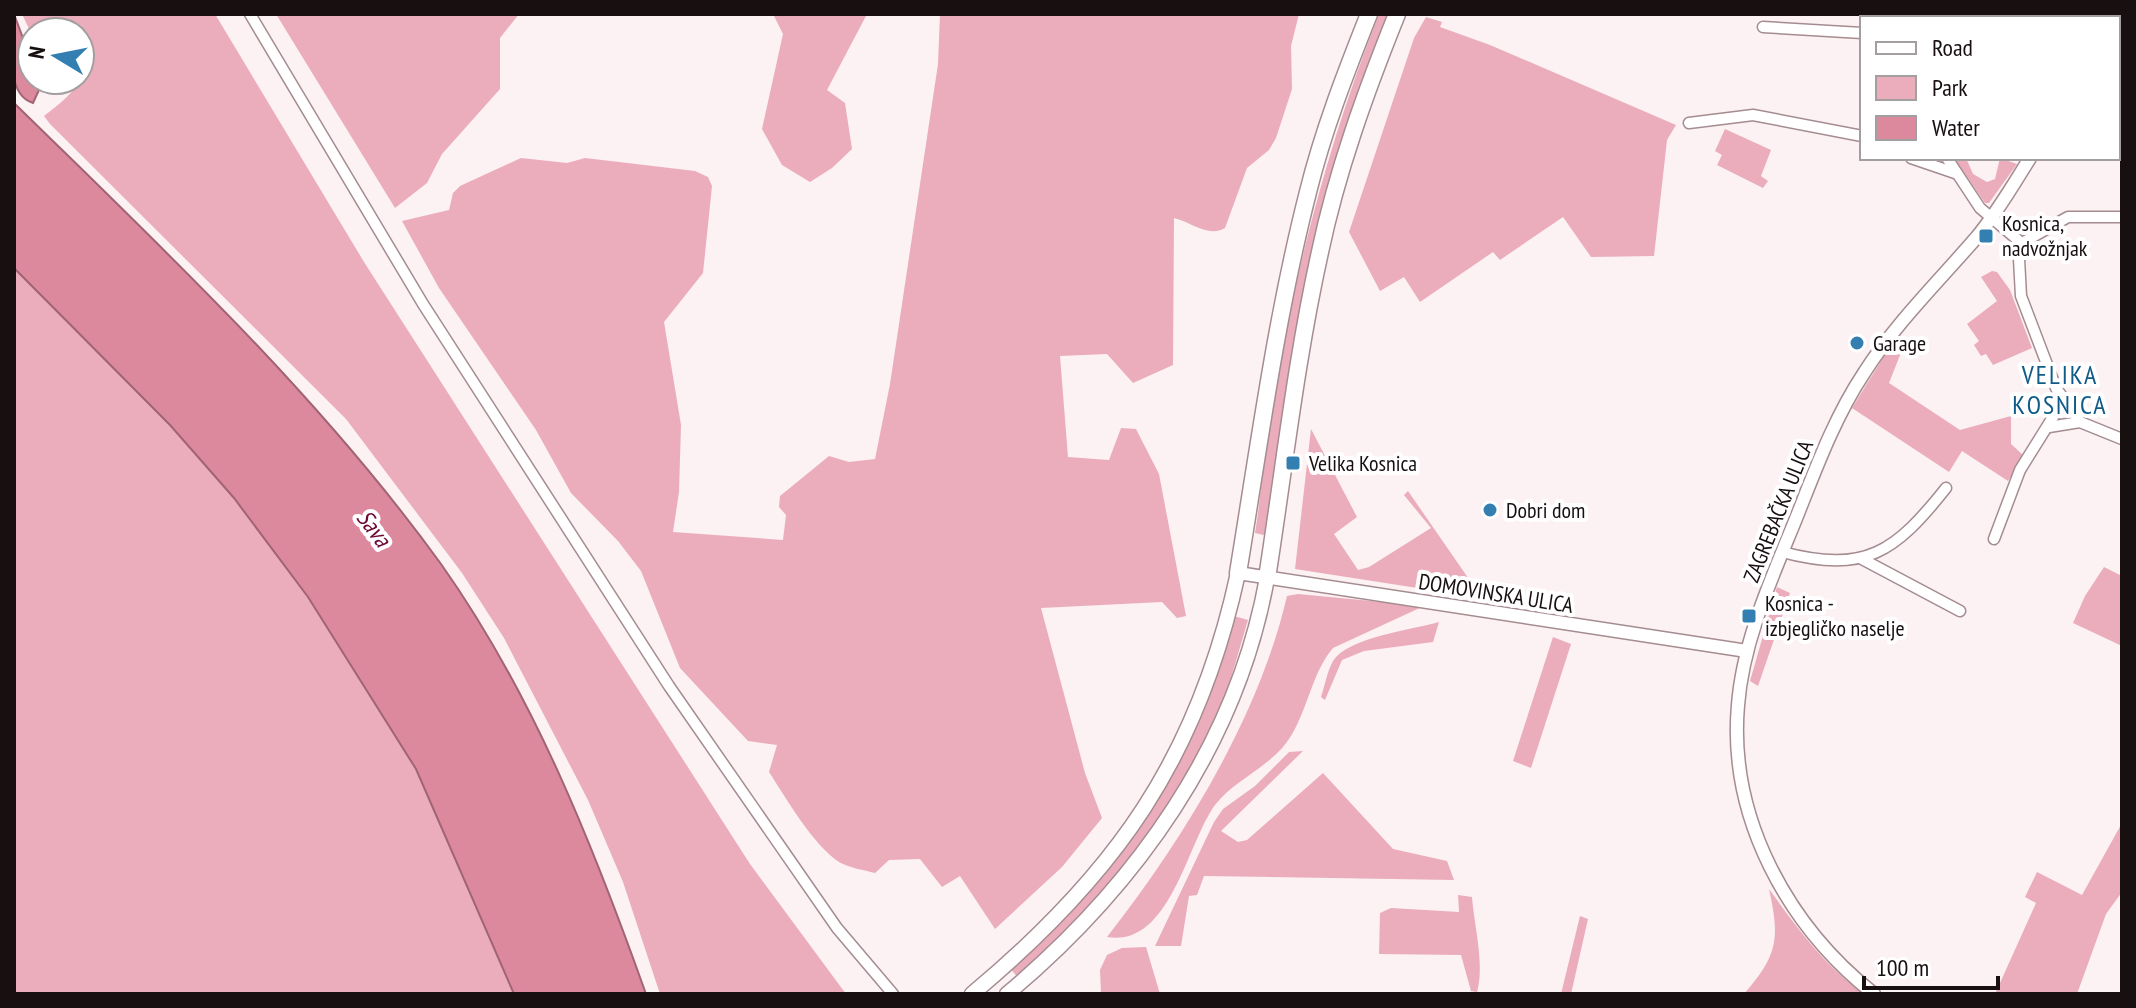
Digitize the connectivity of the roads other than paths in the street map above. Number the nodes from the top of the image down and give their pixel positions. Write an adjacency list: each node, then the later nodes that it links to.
1 (250, 14): 27 (street)
2 (1369, 14): 23 (highway)
3 (1397, 14): 24 (highway)
4 (1763, 27): 5 (street)
5 (1860, 33)
6 (1689, 123): 7 (street)
7 (1860, 136)
8 (1917, 160): 11 (street)
9 (1948, 160): 11 (street)
10 (2029, 160): 13 (street, ZAGREBAČKA ULICA)
11 (1955, 173): 13 (street)
12 (2122, 217): 14 (street)
13 (1991, 218): 14 (street); 21 (street, ZAGREBAČKA ULICA)
14 (2020, 244): 15 (street)
15 (2063, 401): 16 (street); 17 (street)
16 (2080, 422): 17 (street); 18 (street)
17 (2049, 427): 20 (street)
18 (2122, 439)
19 (1946, 488): 22 (street)
20 (1994, 539)
21 (1782, 552): 22 (street); 26 (street, ZAGREBAČKA ULICA)
22 (1862, 559): 25 (street)
23 (1238, 573): 24 (street, DOMOVINSKA ULICA); 28 (main road)
24 (1267, 578): 26 (street, DOMOVINSKA ULICA); 29 (main road)
25 (1960, 611)
26 (1747, 651): 30 (street, ZAGREBAČKA ULICA)
27 (893, 994)
28 (972, 994)
29 (1007, 994)
30 (1874, 994)

